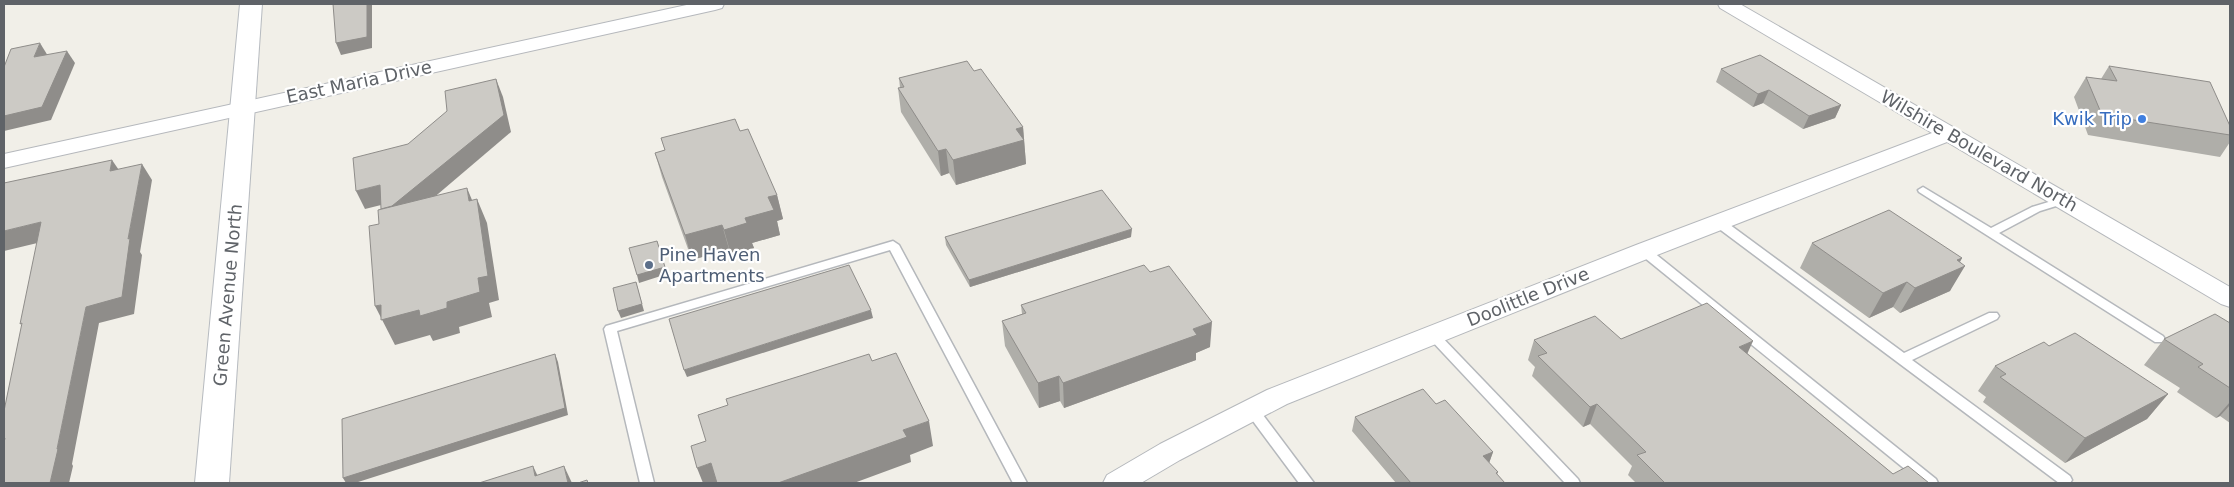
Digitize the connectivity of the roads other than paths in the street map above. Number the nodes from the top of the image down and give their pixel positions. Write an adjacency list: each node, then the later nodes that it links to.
1 (251, 4): 4 (street, Green Avenue North)
2 (715, 4): 4 (street, East Maria Drive)
3 (1726, 4): 5 (street, Wilshire Boulevard North)
4 (243, 107): 6 (street, East Maria Drive); 19 (street, Green Avenue North)
5 (1948, 134): 8 (street, Wilshire Boulevard North); 9 (street, Doolittle Drive)
6 (4, 161)
7 (1923, 190): 10 (lane)
8 (2065, 200): 10 (lane); 12 (street, Wilshire Boulevard North)
9 (1718, 222): 11 (street, Doolittle Drive); 16 (lane)
10 (1991, 233): 15 (lane)
11 (1644, 251): 14 (street, Doolittle Drive); 25 (lane)
12 (2230, 298)
13 (1993, 316): 16 (lane)
14 (1432, 335): 17 (street, Doolittle Drive); 24 (lane)
15 (2159, 340)
16 (1903, 359): 18 (lane)
17 (1252, 410): 22 (street, Doolittle Drive); 23 (lane)
18 (2065, 480)
19 (212, 483)
20 (647, 483): 21 (lane)
21 (1020, 483)
22 (1117, 483)
23 (1307, 483)
24 (1573, 483)
25 (1931, 483)

